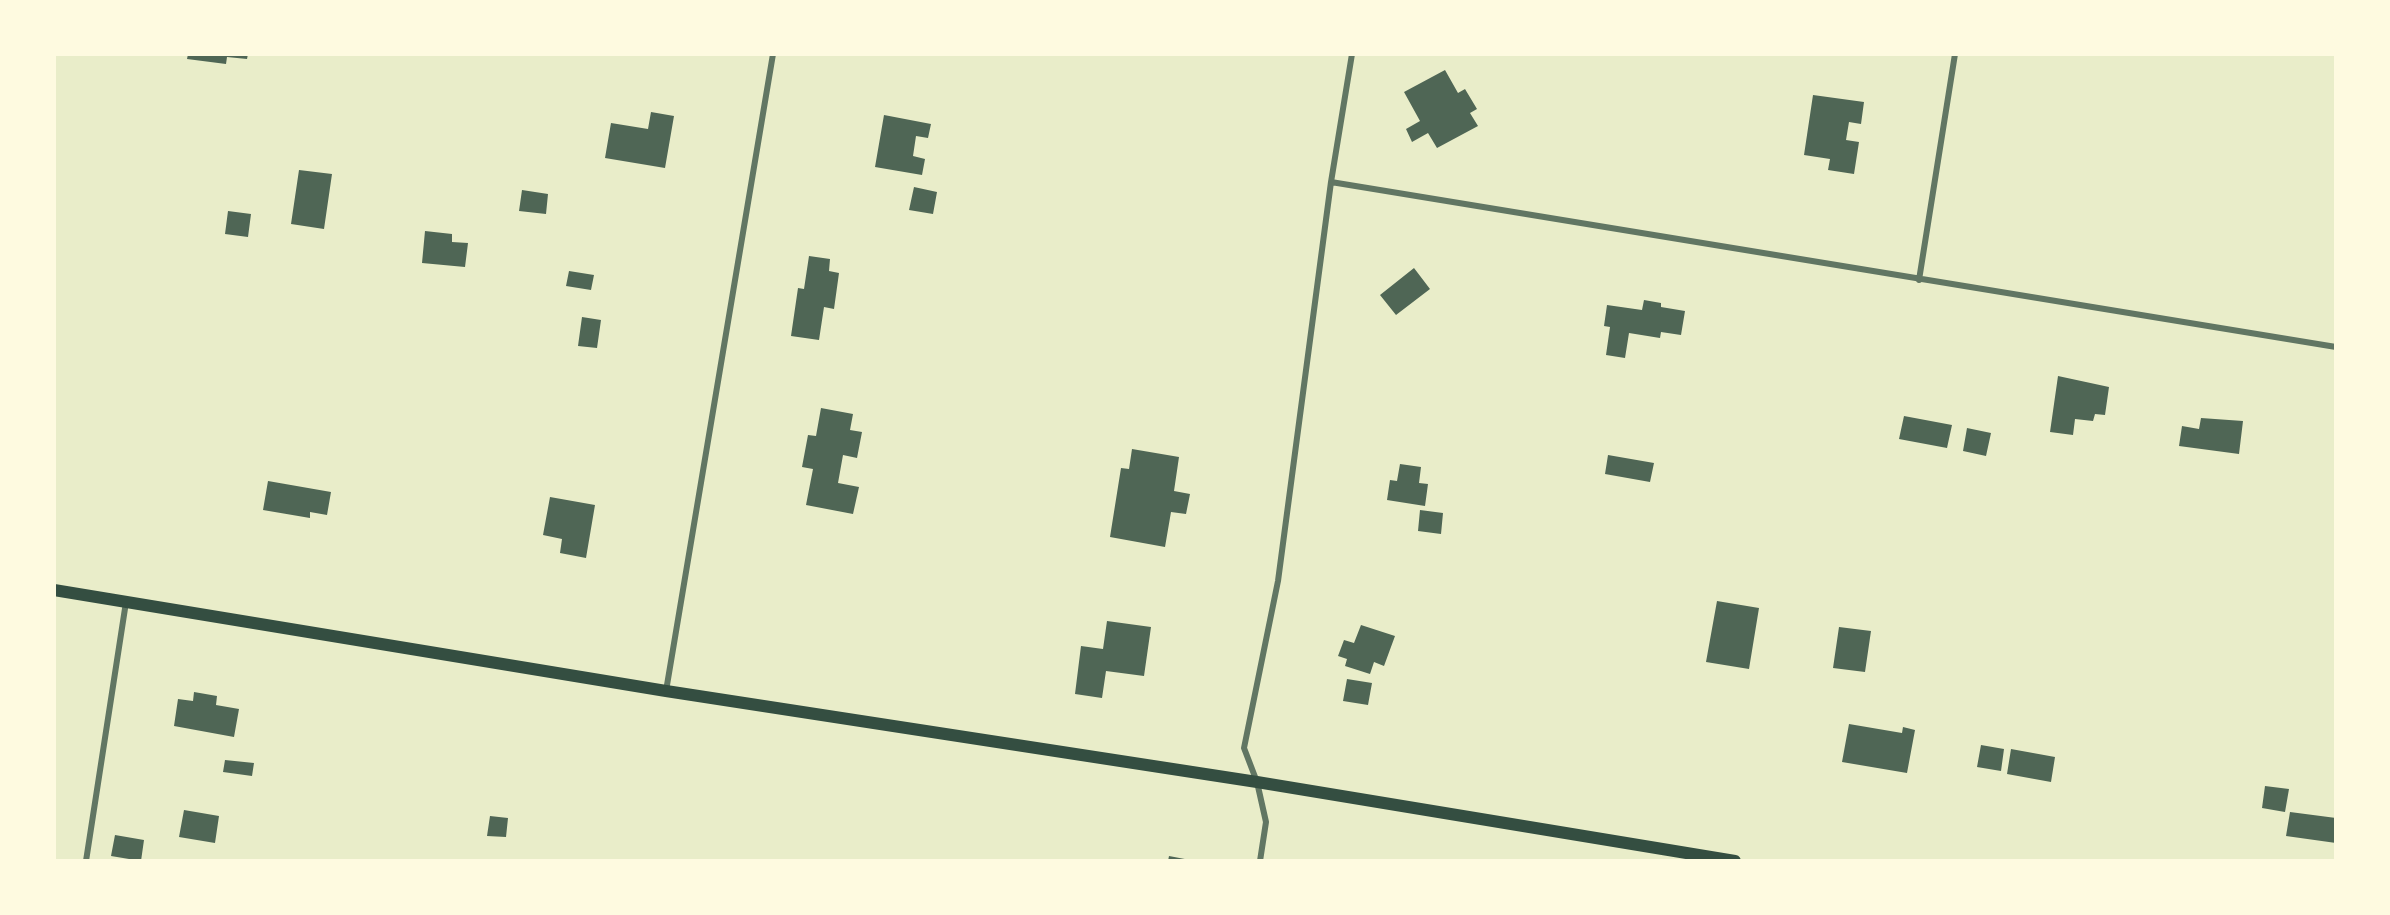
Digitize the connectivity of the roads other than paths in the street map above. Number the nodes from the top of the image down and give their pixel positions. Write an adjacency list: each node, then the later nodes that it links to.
1 (773, 54): 9 (street)
2 (1352, 54): 4 (street)
3 (1955, 54): 5 (street)
4 (1330, 182): 5 (street); 10 (street)
5 (1918, 280): 6 (street)
6 (2336, 347)
7 (54, 590): 8 (main road)
8 (126, 601): 9 (main road); 11 (street)
9 (666, 691): 10 (main road)
10 (1257, 782): 12 (street); 13 (main road)
11 (86, 861)
12 (1260, 861)
13 (1735, 861)

